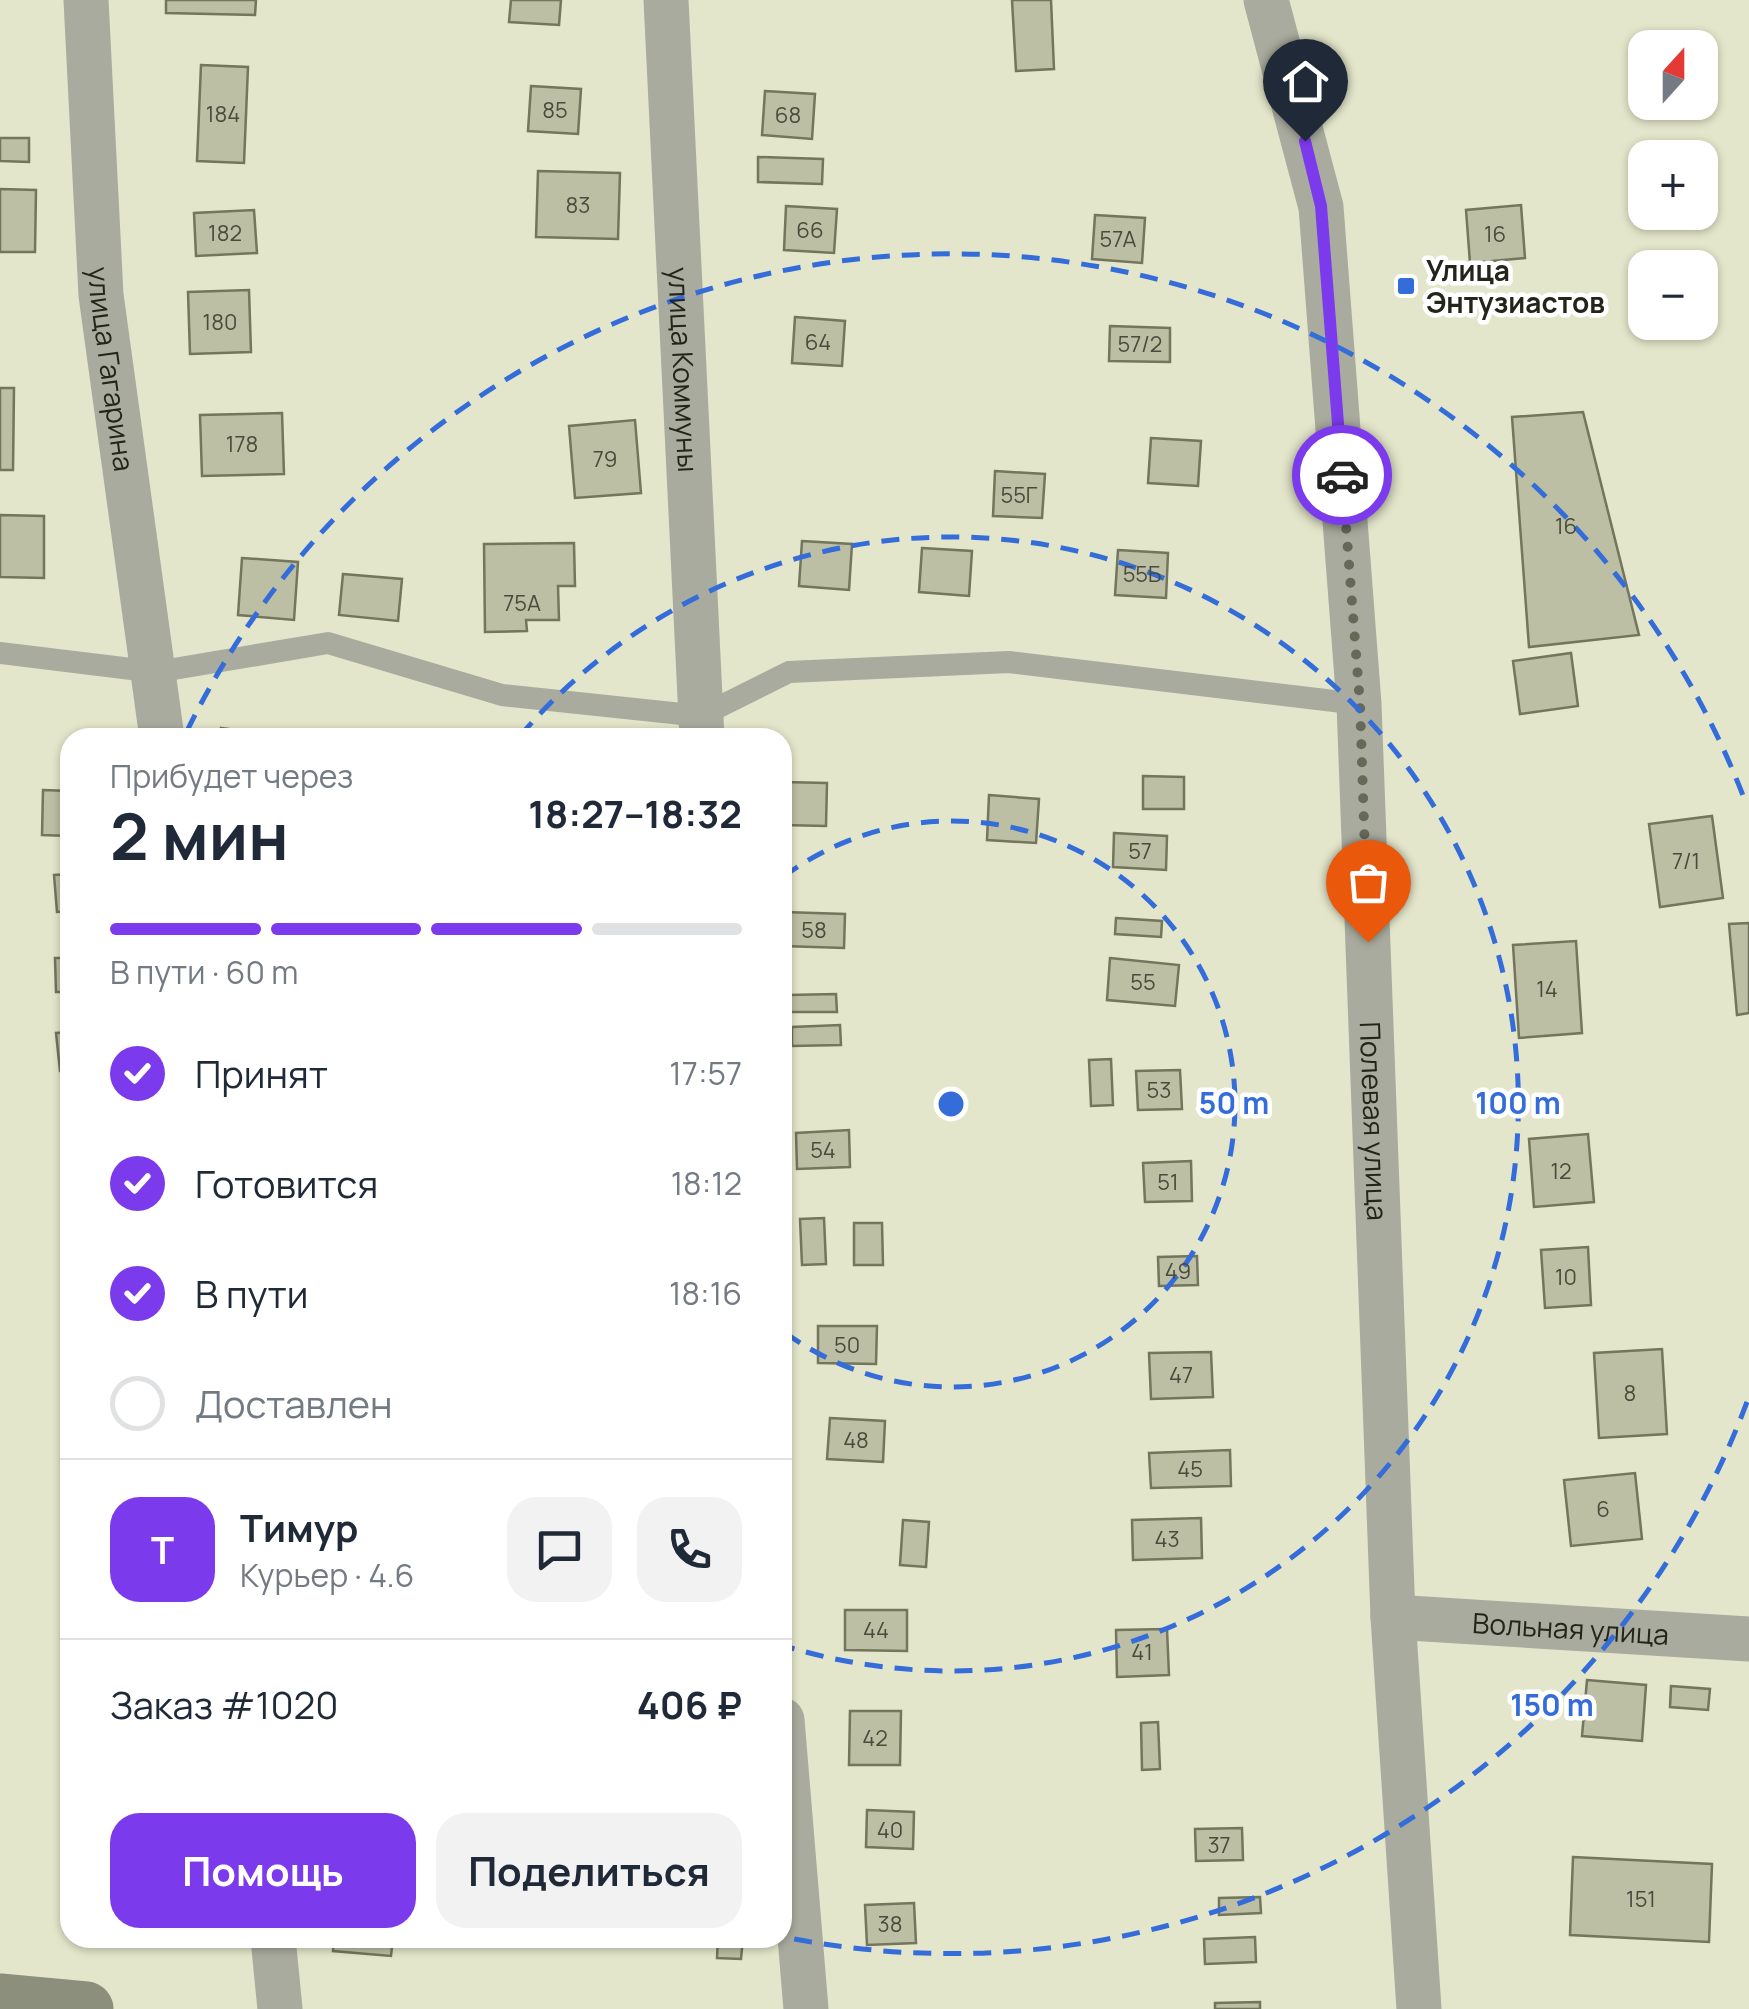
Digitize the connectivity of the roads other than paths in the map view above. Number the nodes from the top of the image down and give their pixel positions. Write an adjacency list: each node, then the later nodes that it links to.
1 (86, 0): 5 (street, улица Гагарина)
2 (666, 0): 7 (street, улица Коммуны)
3 (1266, 0): 6 (street, Полевая улица)
4 (0, 652): 5 (lane)
5 (156, 672): 7 (lane); 8 (street, улица Гагарина)
6 (1360, 704): 7 (lane); 9 (street, Полевая улица)
7 (701, 727)
8 (161, 728)
9 (1392, 1617): 10 (street, Вольная улица); 17 (street, Полевая улица)
10 (1749, 1639)
11 (792, 1840): 16 (street)
12 (274, 1948): 15 (street)
13 (0, 2001): 14 (main road)
14 (86, 2009)
15 (280, 2009)
16 (806, 2009)
17 (1420, 2009)

